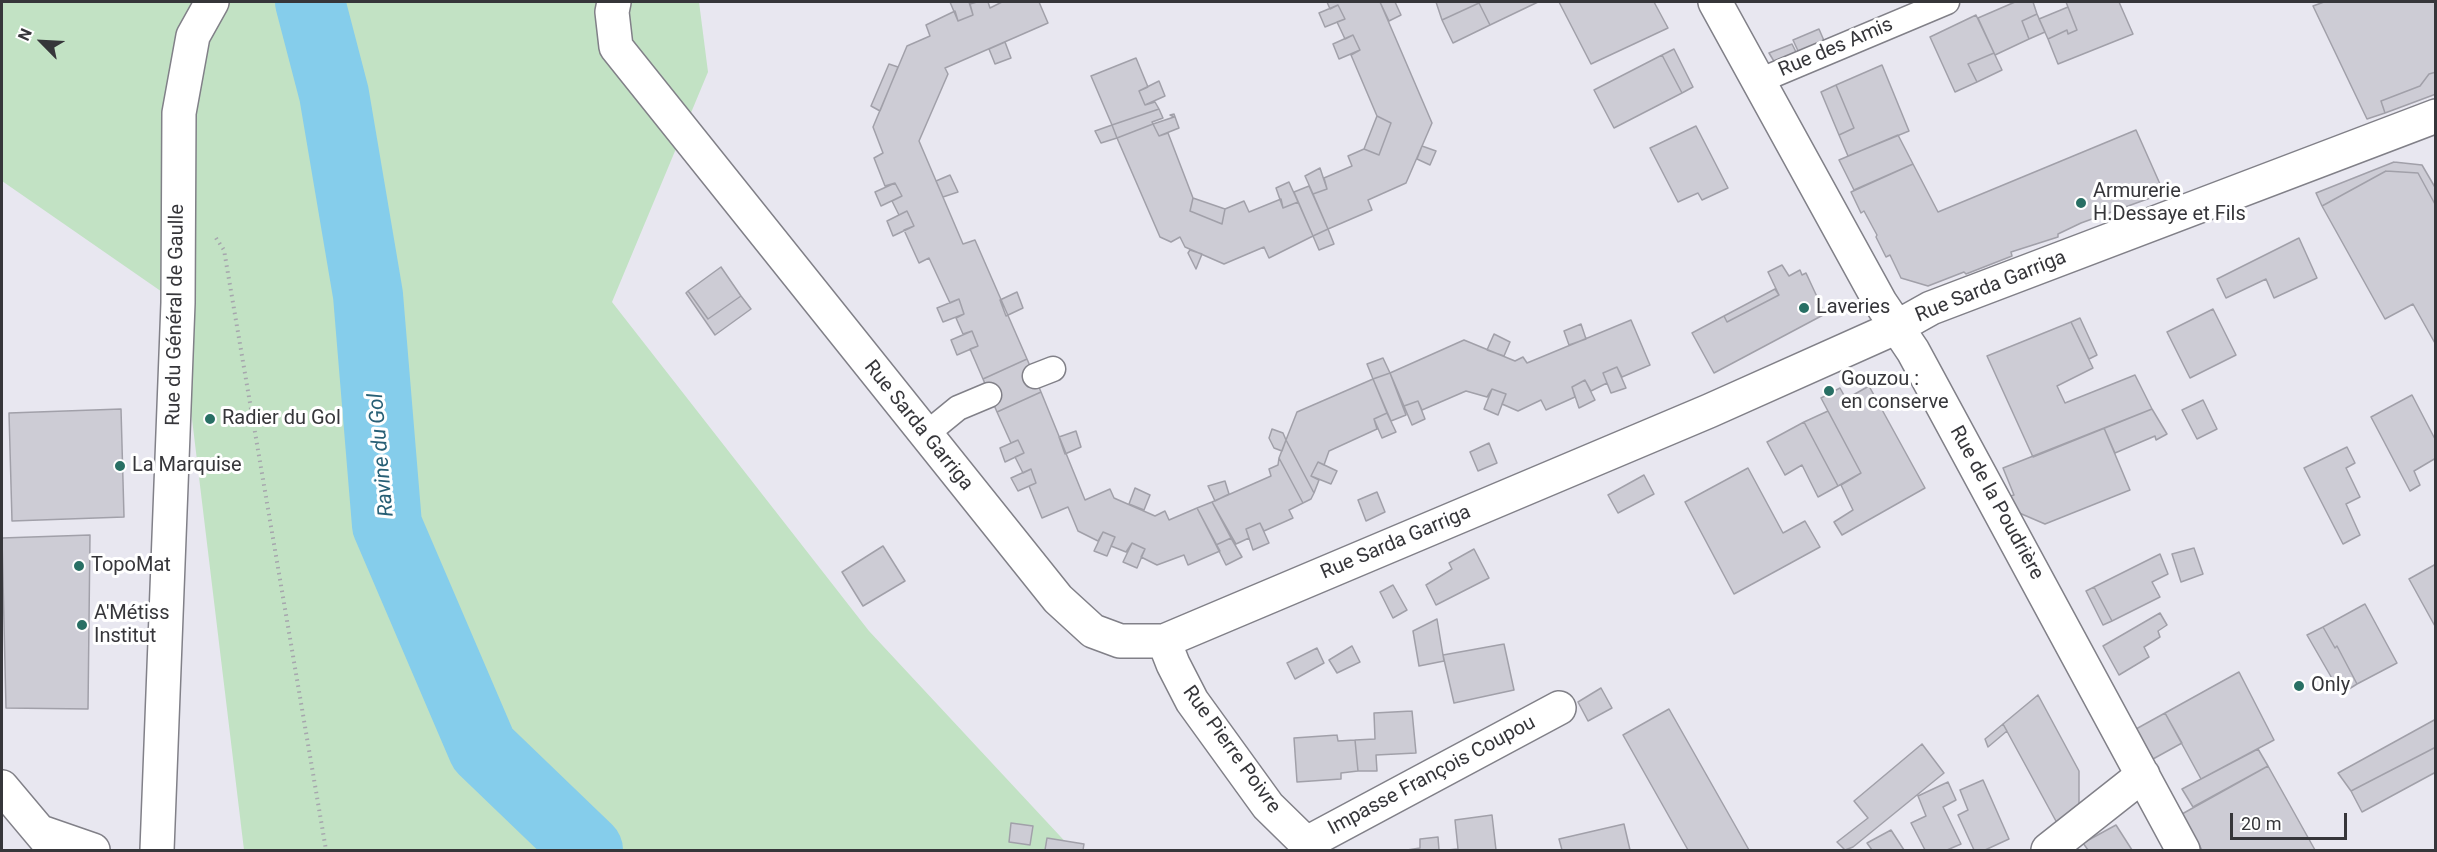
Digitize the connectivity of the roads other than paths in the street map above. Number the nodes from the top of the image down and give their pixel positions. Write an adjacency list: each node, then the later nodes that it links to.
1 (212, 2): 17 (street, Rue du Général de Gaulle)
2 (614, 2): 9 (street, Rue Sarda Garriga)
3 (1715, 2): 5 (street, Rue de la Poudrière)
4 (1947, 2): 5 (lane, Rue des Amis)
5 (1759, 81): 7 (street, Rue de la Poudrière)
6 (2436, 116): 7 (street, Rue Sarda Garriga)
7 (1897, 327): 10 (street, Rue Sarda Garriga); 12 (street, Rue de la Poudrière)
8 (989, 395): 9 (lane)
9 (925, 435): 10 (street, Rue Sarda Garriga)
10 (1164, 640): 15 (street, Rue Pierre Poivre)
11 (1559, 708): 15 (street, Impasse François Coupou)
12 (2143, 775): 18 (street); 19 (street, Rue de la Poudrière)
13 (2, 787): 14 (street)
14 (48, 841): 16 (street)
15 (1309, 847)
16 (93, 850)
17 (157, 850)
18 (2048, 850)
19 (2183, 850)

